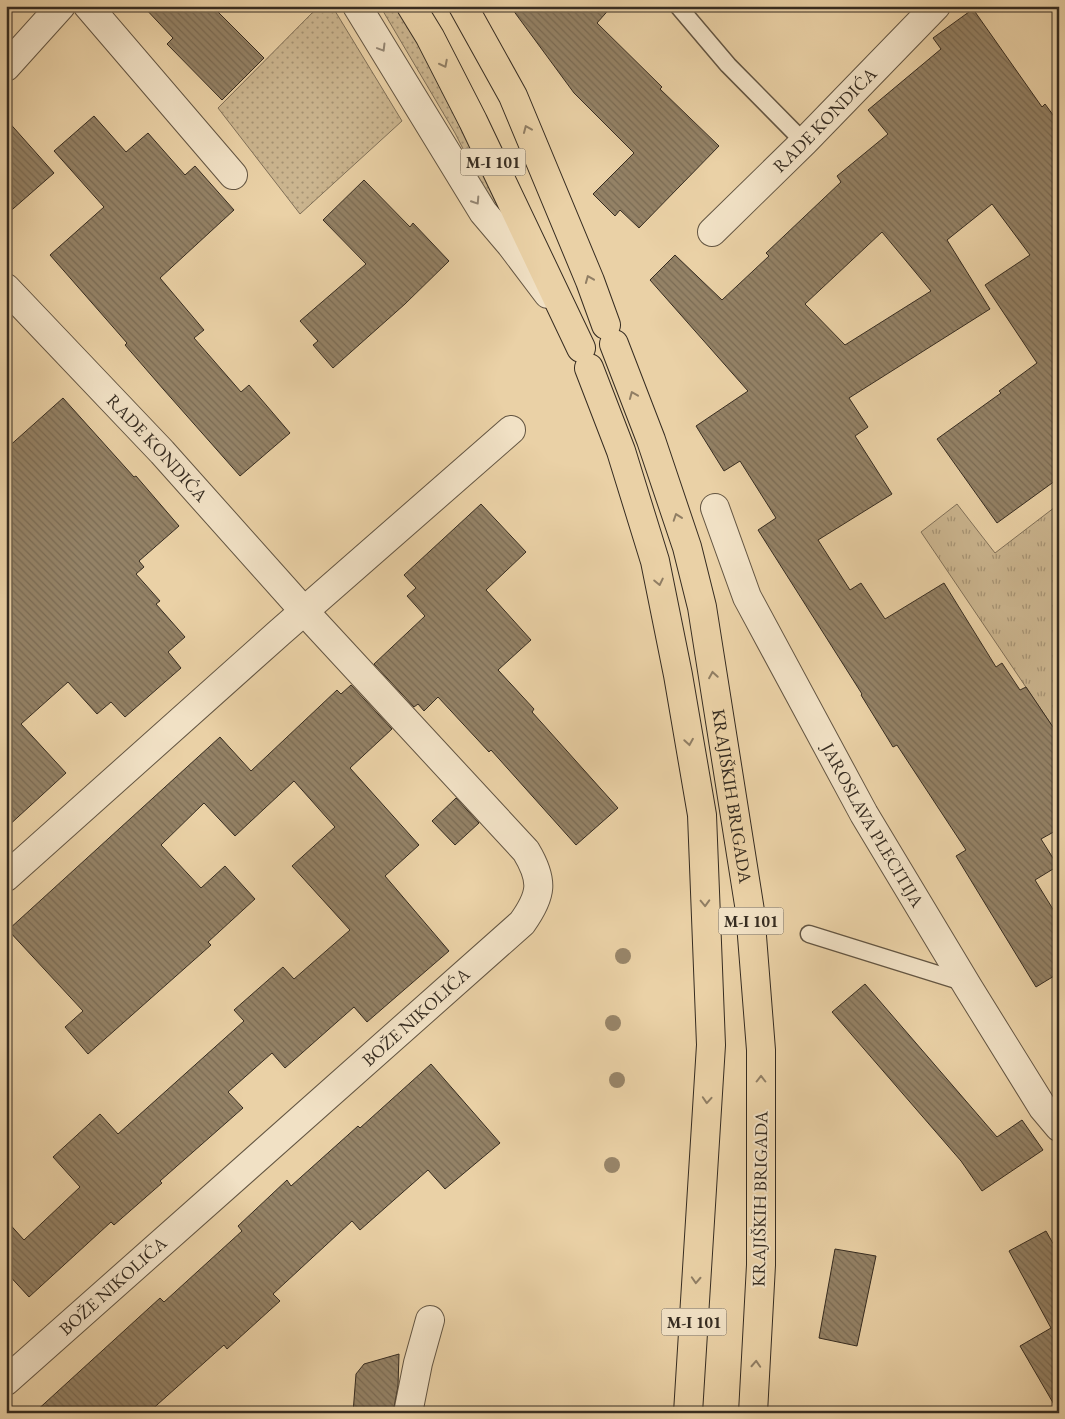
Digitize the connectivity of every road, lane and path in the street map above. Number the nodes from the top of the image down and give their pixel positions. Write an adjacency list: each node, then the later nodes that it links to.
1 (61, 6): 8 (street)
2 (88, 6): 10 (street)
3 (357, 6): 13 (street, one-way to 13)
4 (411, 6): 13 (main road, KRAJIŠKIH BRIGADA / M-I 101, one-way to 13)
5 (463, 6): 25 (main road, KRAJIŠKIH BRIGADA / M-I 101, one-way to 5)
6 (678, 6): 9 (lane)
7 (936, 6): 9 (street, RADE KONDIĆA)
8 (6, 67)
9 (804, 142): 11 (street, RADE KONDIĆA)
10 (233, 174)
11 (712, 232)
12 (6, 288): 16 (street, RADE KONDIĆA)
13 (568, 321): 24 (main road, KRAJIŠKIH BRIGADA / M-I 101, one-way to 24)
14 (511, 430): 16 (street)
15 (715, 508): 19 (street, JAROSLAVA PLECITIJA)
16 (304, 611): 17 (street); 22 (street, BOŽE NIKOLIĆA)
17 (6, 877)
18 (809, 934): 19 (lane)
19 (966, 983): 20 (street, JAROSLAVA PLECITIJA)
20 (1059, 1127)
21 (430, 1320): 23 (street)
22 (6, 1381)
23 (408, 1413)
24 (688, 1413)
25 (753, 1413)

